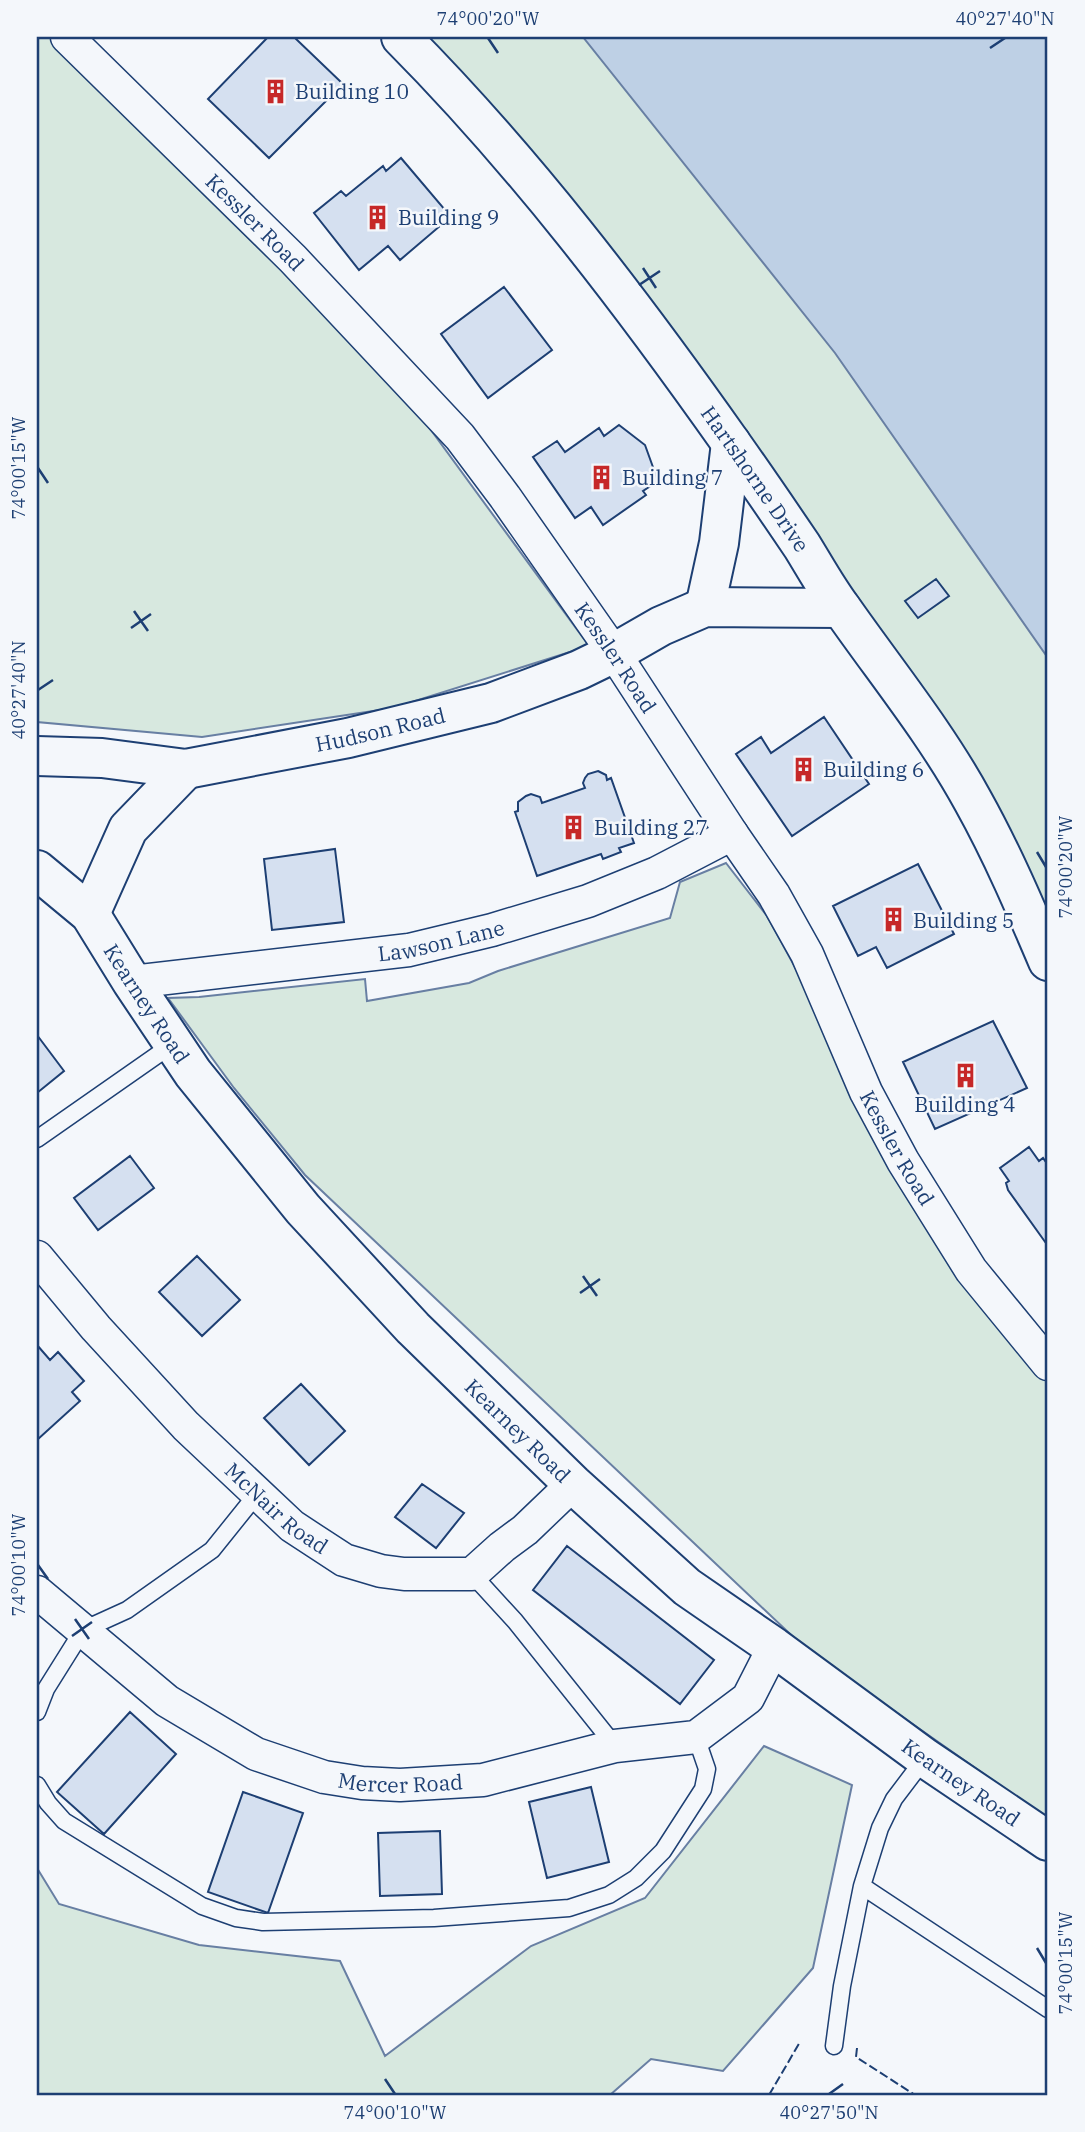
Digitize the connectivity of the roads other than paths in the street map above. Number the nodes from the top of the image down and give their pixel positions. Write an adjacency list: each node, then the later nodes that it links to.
1 (67, 37): 6 (street, Kessler Road)
2 (401, 37): 3 (street, Hartshorne Drive)
3 (731, 443): 4 (street); 5 (street, Hartshorne Drive)
4 (705, 607): 5 (street, Hudson Road); 6 (street, Hudson Road)
5 (841, 608): 12 (street, Hartshorne Drive)
6 (614, 653): 8 (street, Hudson Road); 9 (street, Kessler Road)
7 (37, 756): 8 (street, Hudson Road)
8 (186, 769): 11 (street)
9 (732, 834): 13 (street, Lawson Lane); 17 (street, Kessler Road)
10 (37, 870): 11 (street, Kearney Road)
11 (90, 914): 13 (street, Kearney Road)
12 (1048, 961)
13 (132, 982): 14 (street, Kearney Road)
14 (173, 1044): 15 (lane); 18 (street, Kearney Road)
15 (37, 1139)
16 (37, 1256): 19 (street, McNair Road)
17 (1048, 1364)
18 (573, 1484): 20 (street); 23 (street, Kearney Road)
19 (257, 1494): 20 (street, McNair Road); 22 (lane)
20 (472, 1574): 26 (lane)
21 (37, 1592): 22 (street, Mercer Road)
22 (83, 1630): 24 (lane); 26 (street, Mercer Road)
23 (774, 1647): 25 (street); 27 (street, Kearney Road)
24 (37, 1712)
25 (696, 1737): 26 (street, Mercer Road); 28 (lane)
26 (615, 1746)
27 (925, 1758): 29 (street, Kearney Road); 30 (lane)
28 (37, 1785)
29 (1048, 1841)
30 (862, 1886): 31 (lane); 32 (lane)
31 (1048, 2009)
32 (834, 2046)

